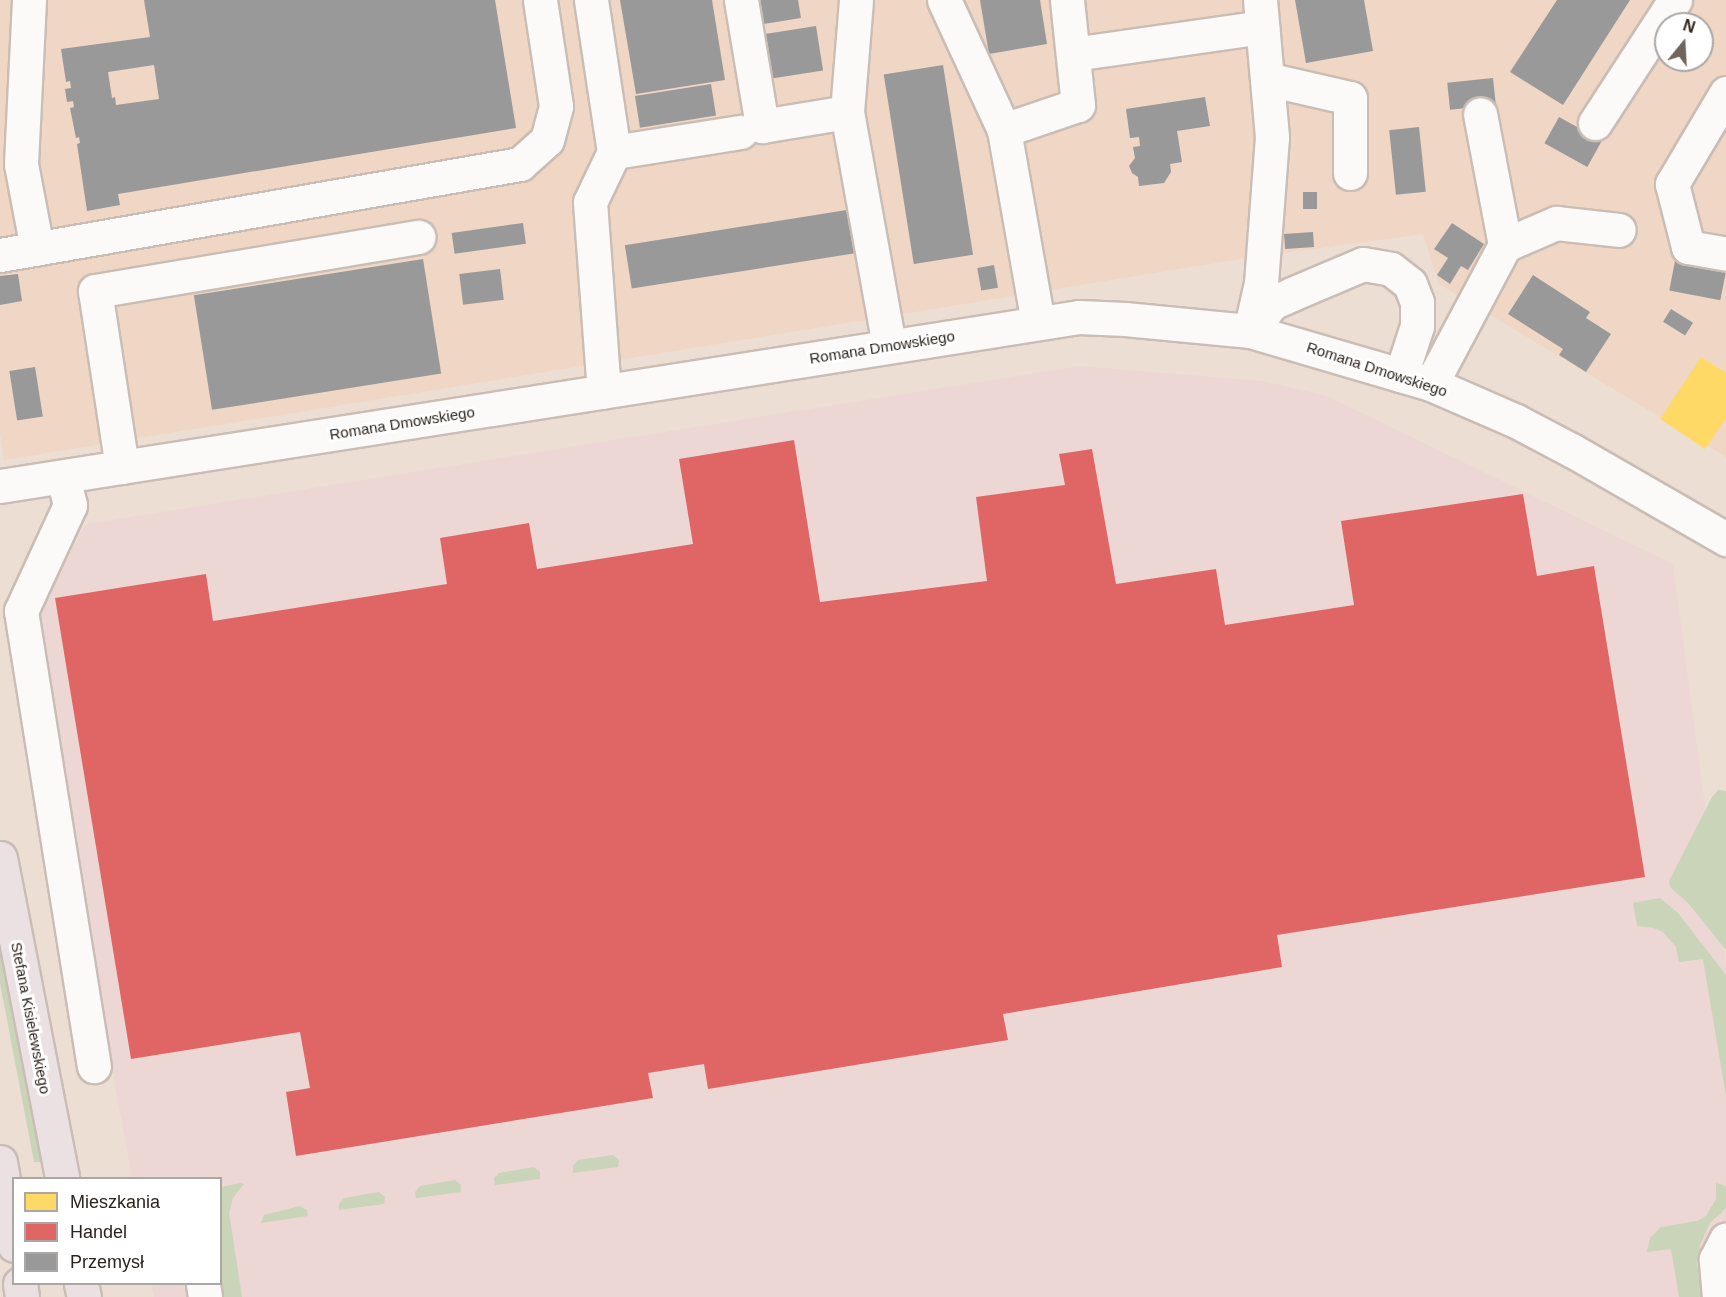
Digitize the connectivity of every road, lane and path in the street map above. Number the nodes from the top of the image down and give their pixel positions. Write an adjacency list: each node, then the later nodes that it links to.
1 (29, 0): 19 (street)
2 (540, 0): 24 (street)
3 (591, 0): 18 (street)
4 (741, 0): 13 (street)
5 (856, 0): 13 (street)
6 (944, 0): 16 (street)
7 (1067, 0): 10 (street)
8 (1675, 0): 15 (street)
9 (1261, 14): 10 (street); 11 (street)
10 (1073, 54): 16 (street)
11 (1267, 79): 20 (street); 28 (street)
12 (1726, 93): 25 (street)
13 (847, 111): 29 (street)
14 (1480, 114): 23 (street)
15 (1595, 123)
16 (1004, 130): 27 (street)
17 (740, 132): 18 (street)
18 (614, 152): 31 (street)
19 (11, 165): 24 (street)
20 (1350, 173)
21 (1619, 230): 23 (street)
22 (419, 237): 32 (street)
23 (1505, 245): 30 (street)
24 (37, 249): 26 (street)
25 (1726, 254)
26 (0, 255)
27 (1038, 322): 28 (street, Romana Dmowskiego); 29 (street, Romana Dmowskiego)
28 (1250, 331): 30 (street, Romana Dmowskiego); 30 (street)
29 (889, 345): 31 (street, Romana Dmowskiego)
30 (1416, 380): 35 (street, Romana Dmowskiego)
31 (604, 391): 32 (street, Romana Dmowskiego)
32 (122, 467): 33 (street, Romana Dmowskiego)
33 (63, 477): 34 (street, Romana Dmowskiego); 37 (street)
34 (0, 486)
35 (1726, 539)
36 (0, 858): 39 (main road, Stefana Kisielewskiego)
37 (94, 1066)
38 (0, 1162): 40 (main road)
39 (62, 1177)
40 (12, 1234)
41 (1726, 1239): 42 (street)
42 (1719, 1297)

